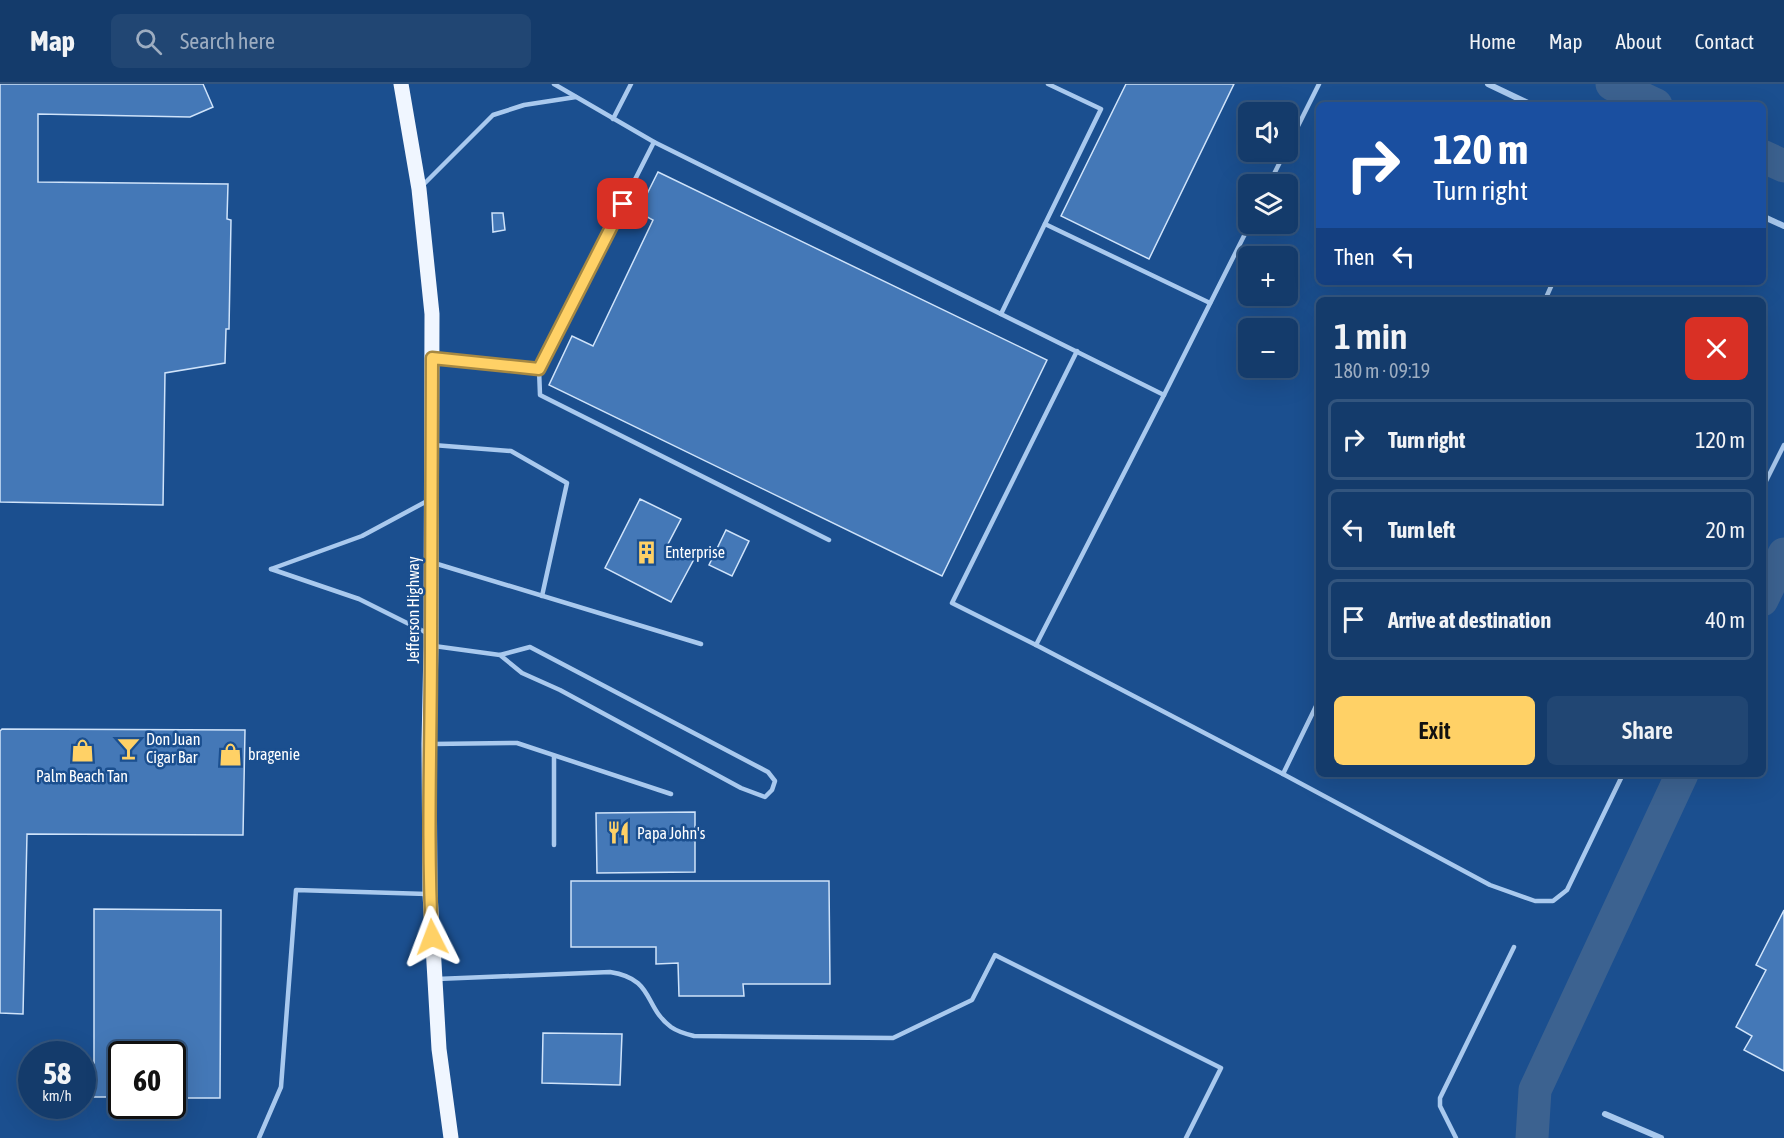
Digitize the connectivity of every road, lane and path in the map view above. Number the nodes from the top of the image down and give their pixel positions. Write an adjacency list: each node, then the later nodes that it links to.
1 (401, 84): 12 (main road, Jefferson Highway)
2 (554, 84): 7 (lane)
3 (631, 84): 9 (lane)
4 (1048, 84): 14 (lane)
5 (1319, 84): 10 (lane)
6 (1488, 84): 8 (street)
7 (576, 97): 9 (lane); 12 (lane)
8 (1526, 102)
9 (613, 119): 11 (lane)
10 (1298, 126)
11 (654, 142): 18 (lane); 21 (lane)
12 (419, 189): 20 (main road, Jefferson Highway)
13 (1766, 218): 15 (street)
14 (1045, 224): 17 (lane); 18 (lane)
15 (1784, 226)
16 (1245, 234): 17 (lane)
17 (1210, 303): 22 (lane)
18 (1001, 314): 19 (lane)
19 (1077, 351): 22 (lane); 32 (lane)
20 (432, 358): 21 (lane); 23 (main road, Jefferson Highway)
21 (539, 369): 27 (lane)
22 (1164, 395): 32 (lane)
23 (431, 445): 26 (main road, Jefferson Highway); 29 (lane)
24 (1784, 445): 25 (lane)
25 (1766, 481)
26 (432, 498): 28 (main road, Jefferson Highway); 30 (lane)
27 (829, 540)
28 (431, 562): 29 (lane); 30 (main road, Jefferson Highway)
29 (542, 596): 31 (lane)
30 (431, 640): 33 (lane); 35 (main road, Jefferson Highway)
31 (701, 644)
32 (1035, 645): 37 (lane)
33 (500, 655): 33 (lane)
34 (1316, 706): 37 (lane)
35 (429, 744): 36 (lane); 41 (main road, Jefferson Highway)
36 (554, 756): 39 (lane); 40 (lane)
37 (1283, 774): 38 (lane)
38 (1622, 777)
39 (671, 794)
40 (554, 845)
41 (430, 894): 43 (main road, Jefferson Highway); 45 (lane)
42 (1514, 947): 48 (lane)
43 (435, 979): 46 (main road, Jefferson Highway); 47 (lane)
44 (1605, 1114): 49 (street)
45 (259, 1138)
46 (451, 1138)
47 (1186, 1138)
48 (1456, 1138)
49 (1661, 1138)

